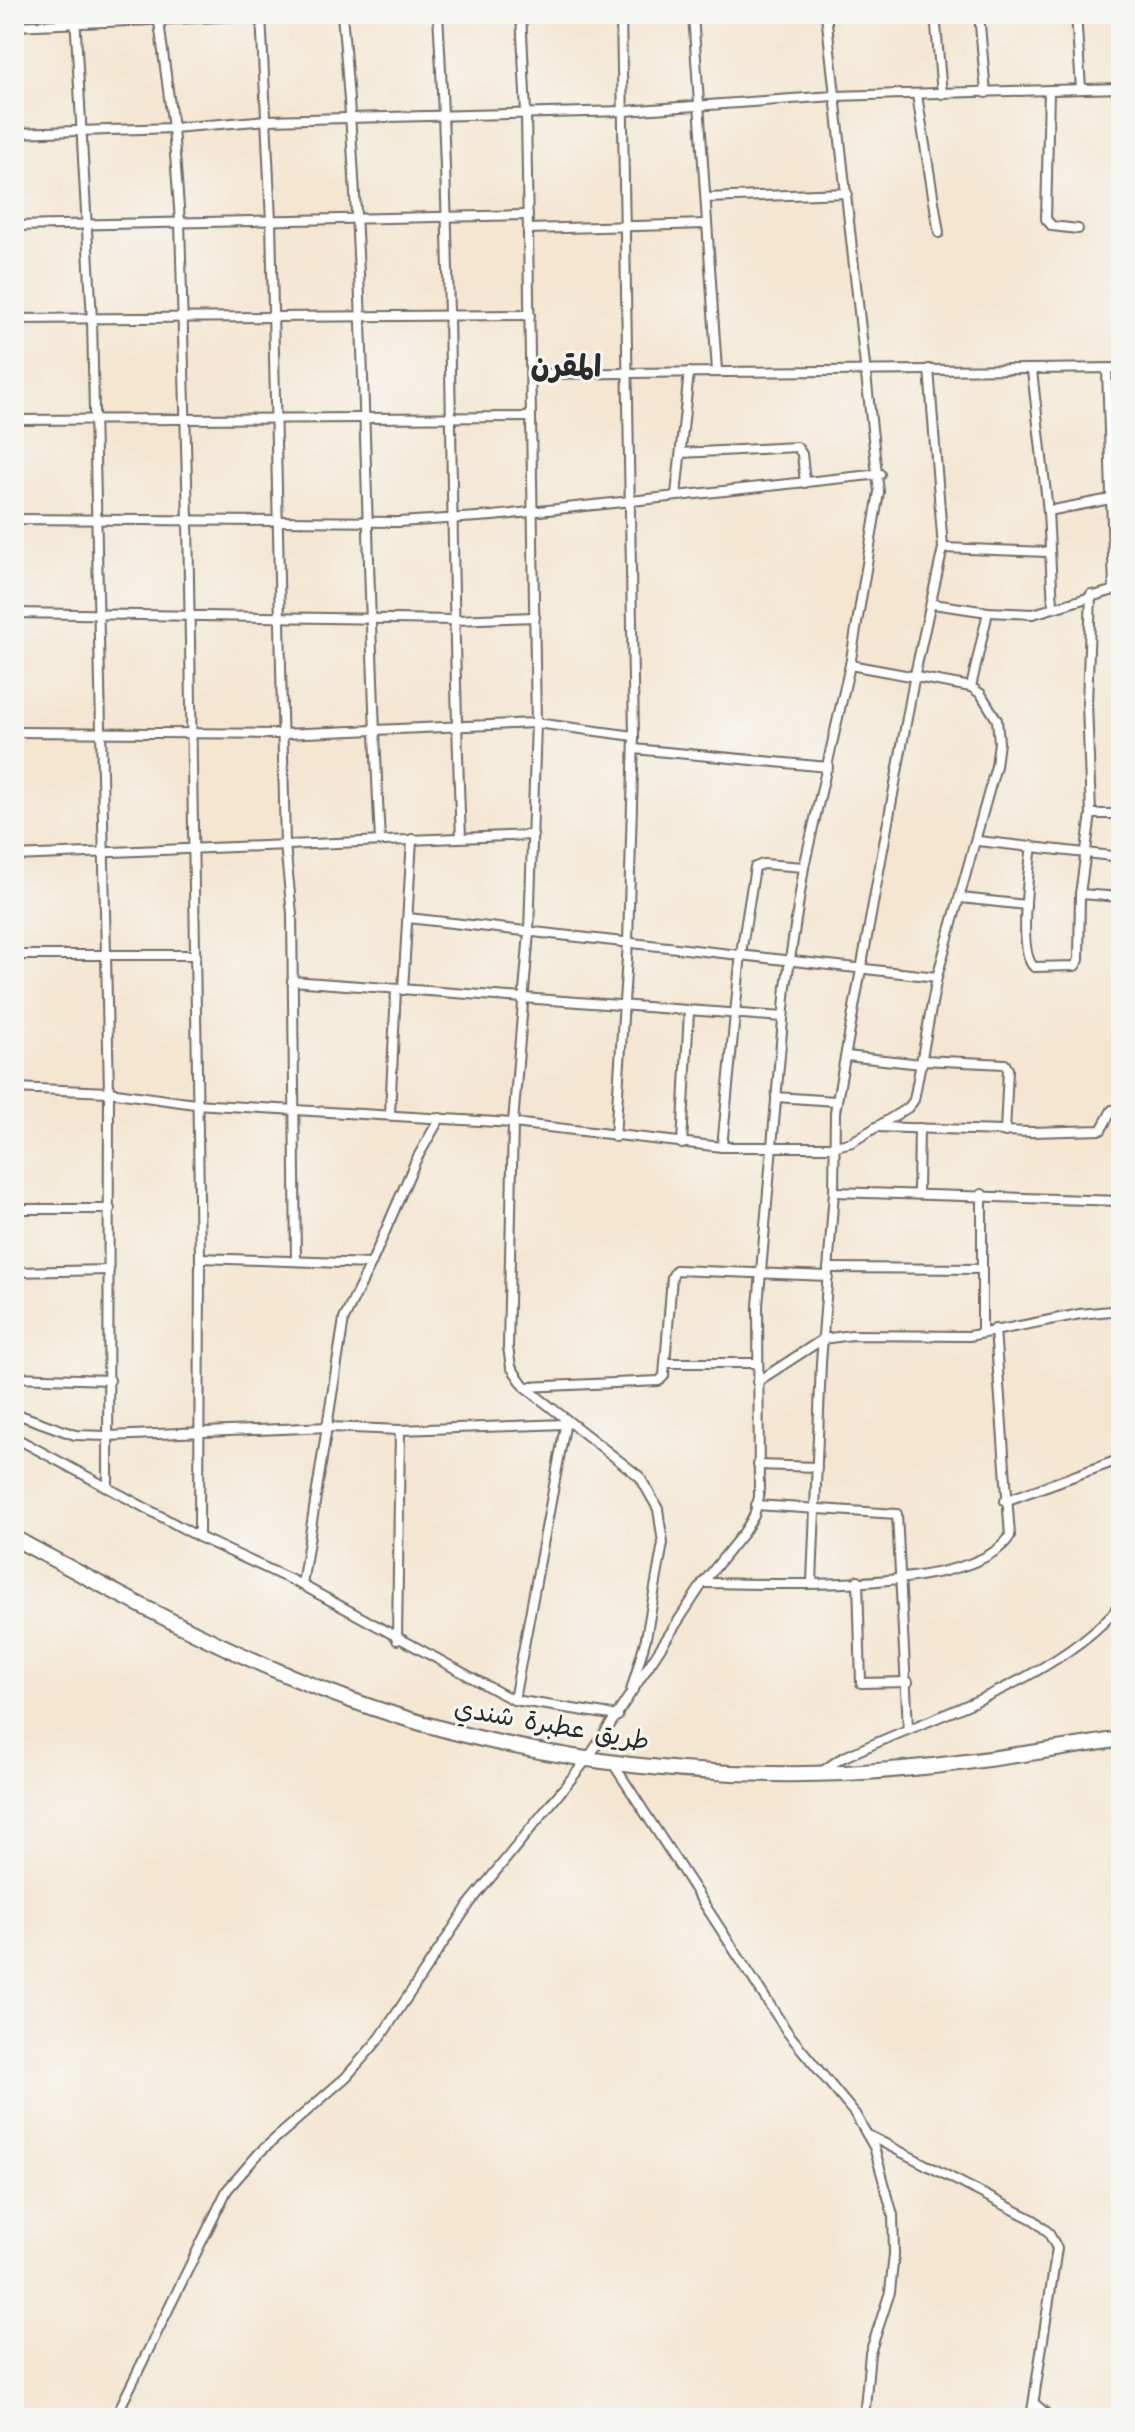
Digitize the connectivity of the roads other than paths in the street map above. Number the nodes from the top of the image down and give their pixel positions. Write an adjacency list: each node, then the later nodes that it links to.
1 (75, 14): 14 (street)
2 (261, 14): 3 (street); 13 (street); 28 (street)
3 (289, 14)
4 (342, 14): 27 (street)
5 (438, 14): 26 (street)
6 (521, 14): 25 (street)
7 (621, 14): 24 (street)
8 (693, 14): 23 (street)
9 (826, 14): 22 (street)
10 (935, 14): 20 (street)
11 (979, 14): 19 (street)
12 (1076, 14): 17 (street)
13 (158, 16): 14 (street); 29 (street)
14 (76, 25): 15 (street); 30 (street)
15 (14, 26)
16 (1121, 88): 17 (street)
17 (1081, 89): 18 (street)
18 (1049, 90): 19 (street); 44 (street)
19 (986, 93): 20 (street)
20 (942, 94): 21 (street)
21 (917, 95): 22 (street); 45 (street)
22 (834, 96): 23 (street); 32 (street)
23 (700, 106): 24 (street); 33 (street)
24 (625, 111): 25 (street); 41 (street)
25 (526, 113): 26 (street); 34 (street)
26 (444, 116): 27 (street); 35 (street)
27 (352, 119): 28 (street); 36 (street)
28 (267, 120): 29 (street); 38 (street)
29 (173, 128): 30 (street); 37 (street)
30 (82, 131): 31 (street); 40 (street)
31 (14, 133)
32 (847, 193): 33 (street); 54 (street)
33 (706, 198): 39 (street)
34 (528, 215): 35 (street); 43 (street)
35 (446, 217): 36 (street); 46 (street)
36 (357, 219): 38 (street); 48 (street)
37 (180, 221): 38 (street); 40 (street); 51 (street)
38 (271, 221): 49 (street)
39 (707, 224): 41 (street); 57 (street)
40 (88, 225): 42 (street); 52 (street)
41 (627, 225): 43 (street); 60 (street)
42 (14, 226)
43 (528, 229): 47 (street)
44 (1078, 229)
45 (939, 233)
46 (448, 315): 47 (street); 48 (street); 64 (street)
47 (530, 315): 61 (street)
48 (362, 317): 49 (street); 63 (street)
49 (273, 318): 51 (street); 62 (street)
50 (14, 319): 52 (street)
51 (181, 319): 52 (street); 67 (street)
52 (92, 320): 66 (street)
53 (1121, 368): 56 (street)
54 (868, 369): 55 (street); 57 (street); 70 (street)
55 (929, 369): 58 (street); 83 (street)
56 (1107, 369): 58 (street); 73 (street)
57 (717, 371): 59 (street)
58 (1032, 371): 76 (street)
59 (689, 372): 60 (street); 69 (street)
60 (629, 373): 61 (street); 74 (street)
61 (531, 374): 65 (street)
62 (273, 417): 63 (street); 67 (street); 81 (street)
63 (365, 417): 64 (street); 82 (street)
64 (449, 417): 65 (street); 79 (street)
65 (531, 417): 75 (street)
66 (94, 419): 67 (street); 68 (street); 80 (street)
67 (184, 419): 78 (street)
68 (14, 420)
69 (681, 453): 71 (street); 72 (street)
70 (880, 474): 71 (street); 97 (street)
71 (805, 483): 72 (street)
72 (676, 495): 74 (street)
73 (1116, 498): 76 (street); 85 (street)
74 (630, 499): 75 (street); 107 (street)
75 (531, 509): 79 (street); 94 (street)
76 (1048, 511): 84 (street)
77 (14, 519): 80 (street)
78 (188, 519): 80 (street); 81 (street); 92 (street)
79 (450, 519): 82 (street); 96 (street)
80 (96, 520): 91 (street)
81 (276, 520): 82 (street); 93 (street)
82 (367, 523): 95 (street)
83 (943, 548): 84 (street); 87 (street)
84 (1048, 552): 88 (street)
85 (1118, 588): 86 (street)
86 (1091, 594): 88 (street); 110 (street)
87 (933, 604): 89 (street); 98 (street)
88 (1053, 607): 89 (street)
89 (988, 612): 99 (street)
90 (14, 613): 91 (street)
91 (98, 614): 92 (street); 103 (street)
92 (189, 616): 93 (street); 104 (street)
93 (280, 617): 95 (street); 106 (street)
94 (535, 617): 96 (street); 100 (street)
95 (371, 618): 96 (street); 105 (street)
96 (455, 620): 101 (street)
97 (850, 665): 98 (street); 109 (street)
98 (915, 674): 99 (street); 137 (street)
99 (971, 687): 116 (street)
100 (536, 723): 101 (street); 107 (street); 112 (street)
101 (457, 728): 105 (street); 113 (street)
102 (14, 732): 103 (street)
103 (99, 732): 104 (street); 121 (street)
104 (192, 732): 106 (street); 119 (street)
105 (375, 732): 106 (street); 115 (street)
106 (283, 734): 117 (street)
107 (634, 736): 108 (street)
108 (634, 749): 109 (street); 131 (street)
109 (828, 767): 124 (street)
110 (1091, 814): 111 (street); 120 (street)
111 (1121, 814)
112 (533, 835): 113 (street); 130 (street)
113 (461, 837): 114 (street)
114 (412, 839): 115 (street); 129 (street)
115 (380, 840): 117 (street)
116 (978, 841): 118 (street); 127 (street)
117 (285, 845): 119 (street); 139 (street)
118 (1032, 846): 120 (street); 128 (street)
119 (192, 849): 121 (street); 135 (street)
120 (1085, 852): 123 (street); 125 (street)
121 (104, 853): 122 (street); 134 (street)
122 (14, 856)
123 (1121, 857)
124 (804, 867): 132 (street); 136 (street)
125 (1080, 894): 126 (street); 128 (street)
126 (1121, 897)
127 (961, 898): 128 (street); 138 (street)
128 (1026, 905)
129 (408, 918): 130 (street); 140 (street)
130 (529, 932): 131 (street); 141 (street)
131 (628, 942): 132 (street); 142 (street)
132 (741, 953): 136 (street); 144 (street)
133 (14, 955): 134 (street)
134 (106, 955): 135 (street); 149 (street)
135 (196, 955): 152 (street)
136 (790, 959): 137 (street); 145 (street)
137 (861, 966): 138 (street); 146 (street)
138 (937, 977): 147 (street)
139 (292, 981): 140 (street); 153 (street)
140 (400, 990): 141 (street); 155 (street)
141 (522, 996): 142 (street); 157 (street)
142 (625, 1005): 143 (street); 161 (street)
143 (689, 1011): 144 (street); 162 (street)
144 (737, 1015): 145 (street); 163 (street)
145 (783, 1017): 150 (street)
146 (846, 1056): 147 (street); 151 (street)
147 (922, 1062): 158 (street); 160 (street)
148 (14, 1088): 149 (street)
149 (109, 1092): 152 (street); 171 (street)
150 (776, 1097): 151 (street); 164 (street)
151 (836, 1101): 165 (street)
152 (195, 1104): 153 (street); 172 (street)
153 (294, 1109): 155 (street); 173 (street)
154 (1121, 1109): 160 (street)
155 (390, 1114): 156 (street)
156 (440, 1118): 157 (street); 174 (street)
157 (513, 1123): 161 (street); 189 (street)
158 (875, 1127): 159 (street); 165 (street)
159 (919, 1128): 160 (street); 167 (street)
160 (1005, 1132)
161 (615, 1137): 162 (street)
162 (682, 1144): 163 (street)
163 (722, 1147): 164 (street)
164 (771, 1147): 165 (street); 179 (street)
165 (832, 1147): 166 (street)
166 (834, 1192): 167 (street); 178 (street)
167 (918, 1192): 168 (street)
168 (982, 1194): 169 (street); 175 (street)
169 (1121, 1201)
170 (14, 1209): 171 (street)
171 (110, 1209): 176 (street)
172 (200, 1258): 173 (street); 194 (street)
173 (296, 1260): 174 (street)
174 (371, 1264): 192 (street)
175 (982, 1269): 178 (street); 182 (street)
176 (109, 1270): 177 (street); 187 (street)
177 (14, 1272)
178 (828, 1272): 179 (street); 183 (street)
179 (760, 1273): 184 (street); 185 (street)
180 (1121, 1310): 181 (street)
181 (995, 1329): 182 (street); 201 (street)
182 (982, 1333): 183 (street)
183 (823, 1339): 188 (street); 199 (street)
184 (665, 1363): 185 (street); 189 (street)
185 (757, 1363): 188 (street)
186 (14, 1377): 187 (street)
187 (110, 1380): 195 (street)
188 (757, 1382): 198 (street)
189 (525, 1387): 191 (street)
190 (14, 1413): 195 (street)
191 (566, 1421): 193 (street); 214 (street); 215 (street)
192 (329, 1427): 193 (street); 194 (street); 210 (street)
193 (400, 1430): 212 (street)
194 (200, 1433): 195 (street); 204 (street)
195 (108, 1436): 200 (street)
196 (14, 1437): 200 (street)
197 (1121, 1459): 201 (street)
198 (758, 1465): 199 (street); 202 (street)
199 (817, 1467): 203 (street)
200 (108, 1486): 204 (street)
201 (1005, 1501): 206 (street)
202 (756, 1505): 203 (street); 209 (street)
203 (815, 1509): 206 (street); 208 (street)
204 (199, 1537): 210 (street)
205 (14, 1538): 219 (highway, طريق عطبرة شندي)
206 (902, 1579): 207 (street); 213 (street)
207 (858, 1580): 208 (street); 213 (street)
208 (812, 1582): 209 (street)
209 (703, 1583): 214 (street)
210 (302, 1585): 212 (street)
211 (1121, 1604): 217 (street)
212 (397, 1640): 215 (street)
213 (908, 1682): 217 (street)
214 (629, 1699): 216 (street)
215 (514, 1700): 216 (street)
216 (618, 1716): 219 (street)
217 (908, 1728): 221 (street)
218 (1121, 1739): 221 (highway, طريق عطبرة شندي)
219 (589, 1757): 220 (highway, طريق عطبرة شندي); 224 (street)
220 (611, 1761): 221 (highway, طريق عطبرة شندي); 222 (street)
221 (821, 1773)
222 (867, 2134): 223 (street); 225 (street)
223 (1034, 2403): 226 (street); 227 (street)
224 (115, 2418)
225 (864, 2418)
226 (1031, 2418)
227 (1051, 2418)

